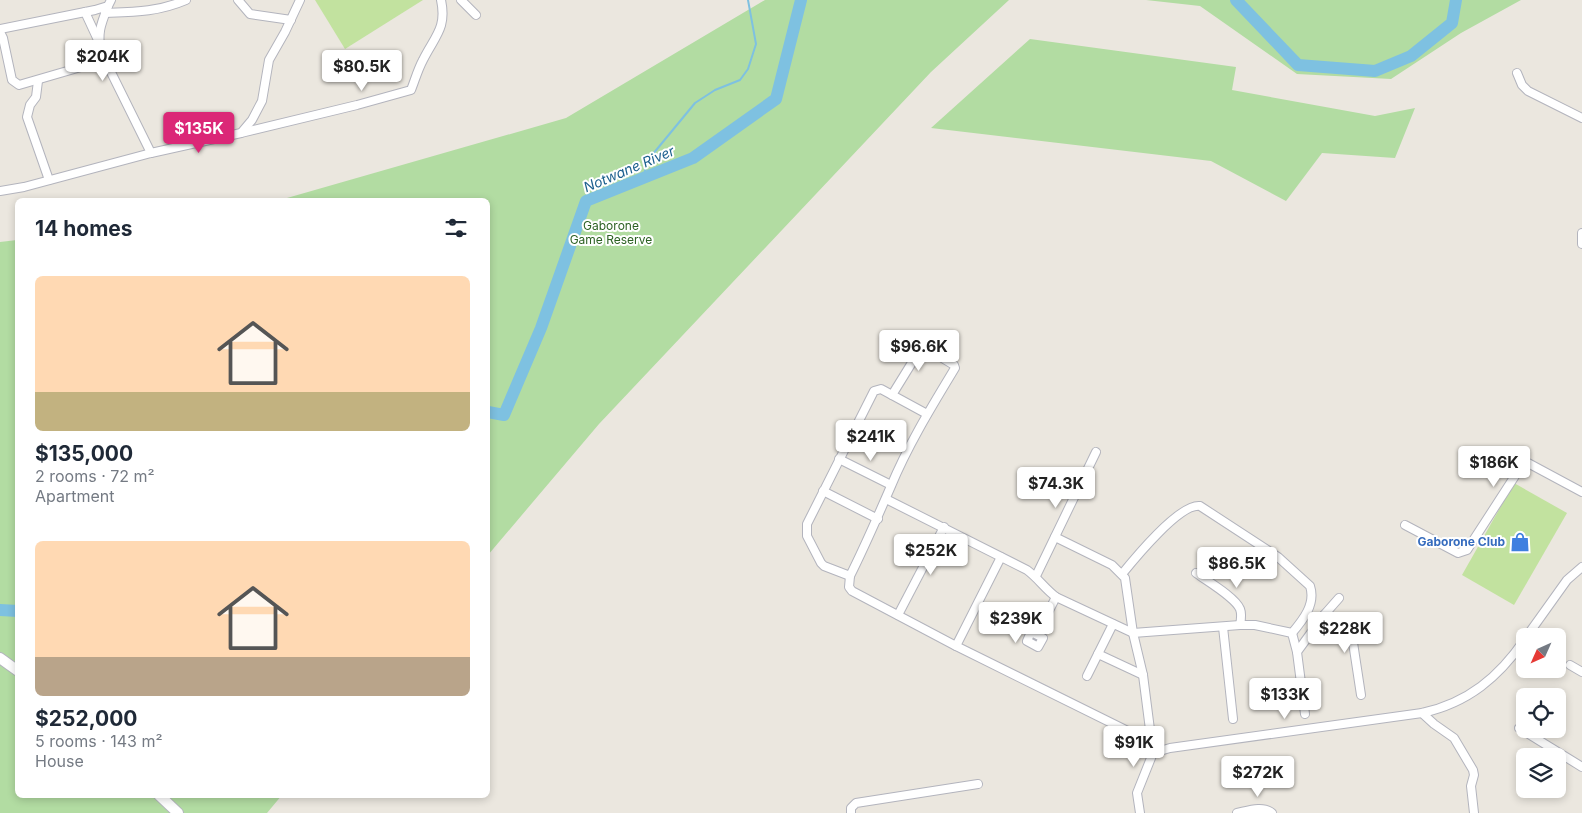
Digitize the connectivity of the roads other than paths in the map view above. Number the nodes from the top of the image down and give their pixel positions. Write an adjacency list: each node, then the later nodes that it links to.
1 (186, 0): 6 (street)
2 (238, 0): 9 (street)
3 (300, 0): 9 (street)
4 (441, 0): 16 (street)
5 (461, 0): 8 (street)
6 (108, 6): 7 (street); 11 (street)
7 (85, 12): 10 (street); 11 (street)
8 (476, 15)
9 (291, 20): 16 (street)
10 (0, 31): 14 (street)
11 (99, 41): 12 (street)
12 (105, 60): 14 (street); 17 (street)
13 (1517, 73): 15 (street)
14 (38, 80): 18 (street)
15 (1582, 118)
16 (241, 134): 17 (street)
17 (151, 153): 18 (street)
18 (49, 180): 19 (street)
19 (0, 191)
20 (1582, 233): 21 (street)
21 (1582, 244)
22 (892, 395): 23 (street); 23 (street); 25 (street)
23 (927, 414): 26 (street)
24 (1096, 452): 33 (street)
25 (840, 459): 26 (street); 27 (street)
26 (891, 485): 29 (street)
27 (823, 491): 30 (street); 38 (street)
28 (1582, 492): 31 (street)
29 (886, 499): 30 (street); 32 (street)
30 (878, 519): 38 (street)
31 (1405, 525)
32 (944, 527): 34 (street); 42 (street)
33 (1055, 537): 37 (street); 39 (street)
34 (1001, 557): 39 (street); 51 (street)
35 (1582, 567): 47 (street)
36 (1196, 573): 45 (street)
37 (1122, 574): 48 (street); 49 (street)
38 (850, 576): 42 (street)
39 (1036, 576): 40 (street)
40 (1056, 597): 44 (street); 50 (street)
41 (1339, 598): 43 (street)
42 (898, 615): 51 (street)
43 (1324, 615): 53 (street); 61 (street)
44 (1113, 624): 48 (street); 54 (street)
45 (1240, 625): 46 (street); 49 (street)
46 (1223, 627): 48 (street); 64 (street)
47 (1533, 628)
48 (1133, 633): 59 (street)
49 (1292, 633): 53 (street)
50 (1037, 634)
51 (956, 646): 66 (street)
52 (1516, 651): 62 (street)
53 (1297, 652): 63 (street)
54 (1098, 654): 59 (street); 60 (street)
55 (0, 658): 57 (street)
56 (1570, 665): 58 (street)
57 (15, 669)
58 (1582, 672)
59 (1143, 675): 66 (street)
60 (1087, 676)
61 (1362, 695)
62 (1422, 712): 67 (street); 76 (street)
63 (1305, 714)
64 (1233, 719)
65 (1535, 738): 68 (street)
66 (1152, 743): 67 (street)
67 (1153, 753): 73 (street)
68 (1582, 767)
69 (978, 784): 72 (street)
70 (162, 798): 71 (street)
71 (178, 813)
72 (851, 813)
73 (1140, 813)
74 (1237, 813): 75 (street)
75 (1272, 813)
76 (1474, 813)

